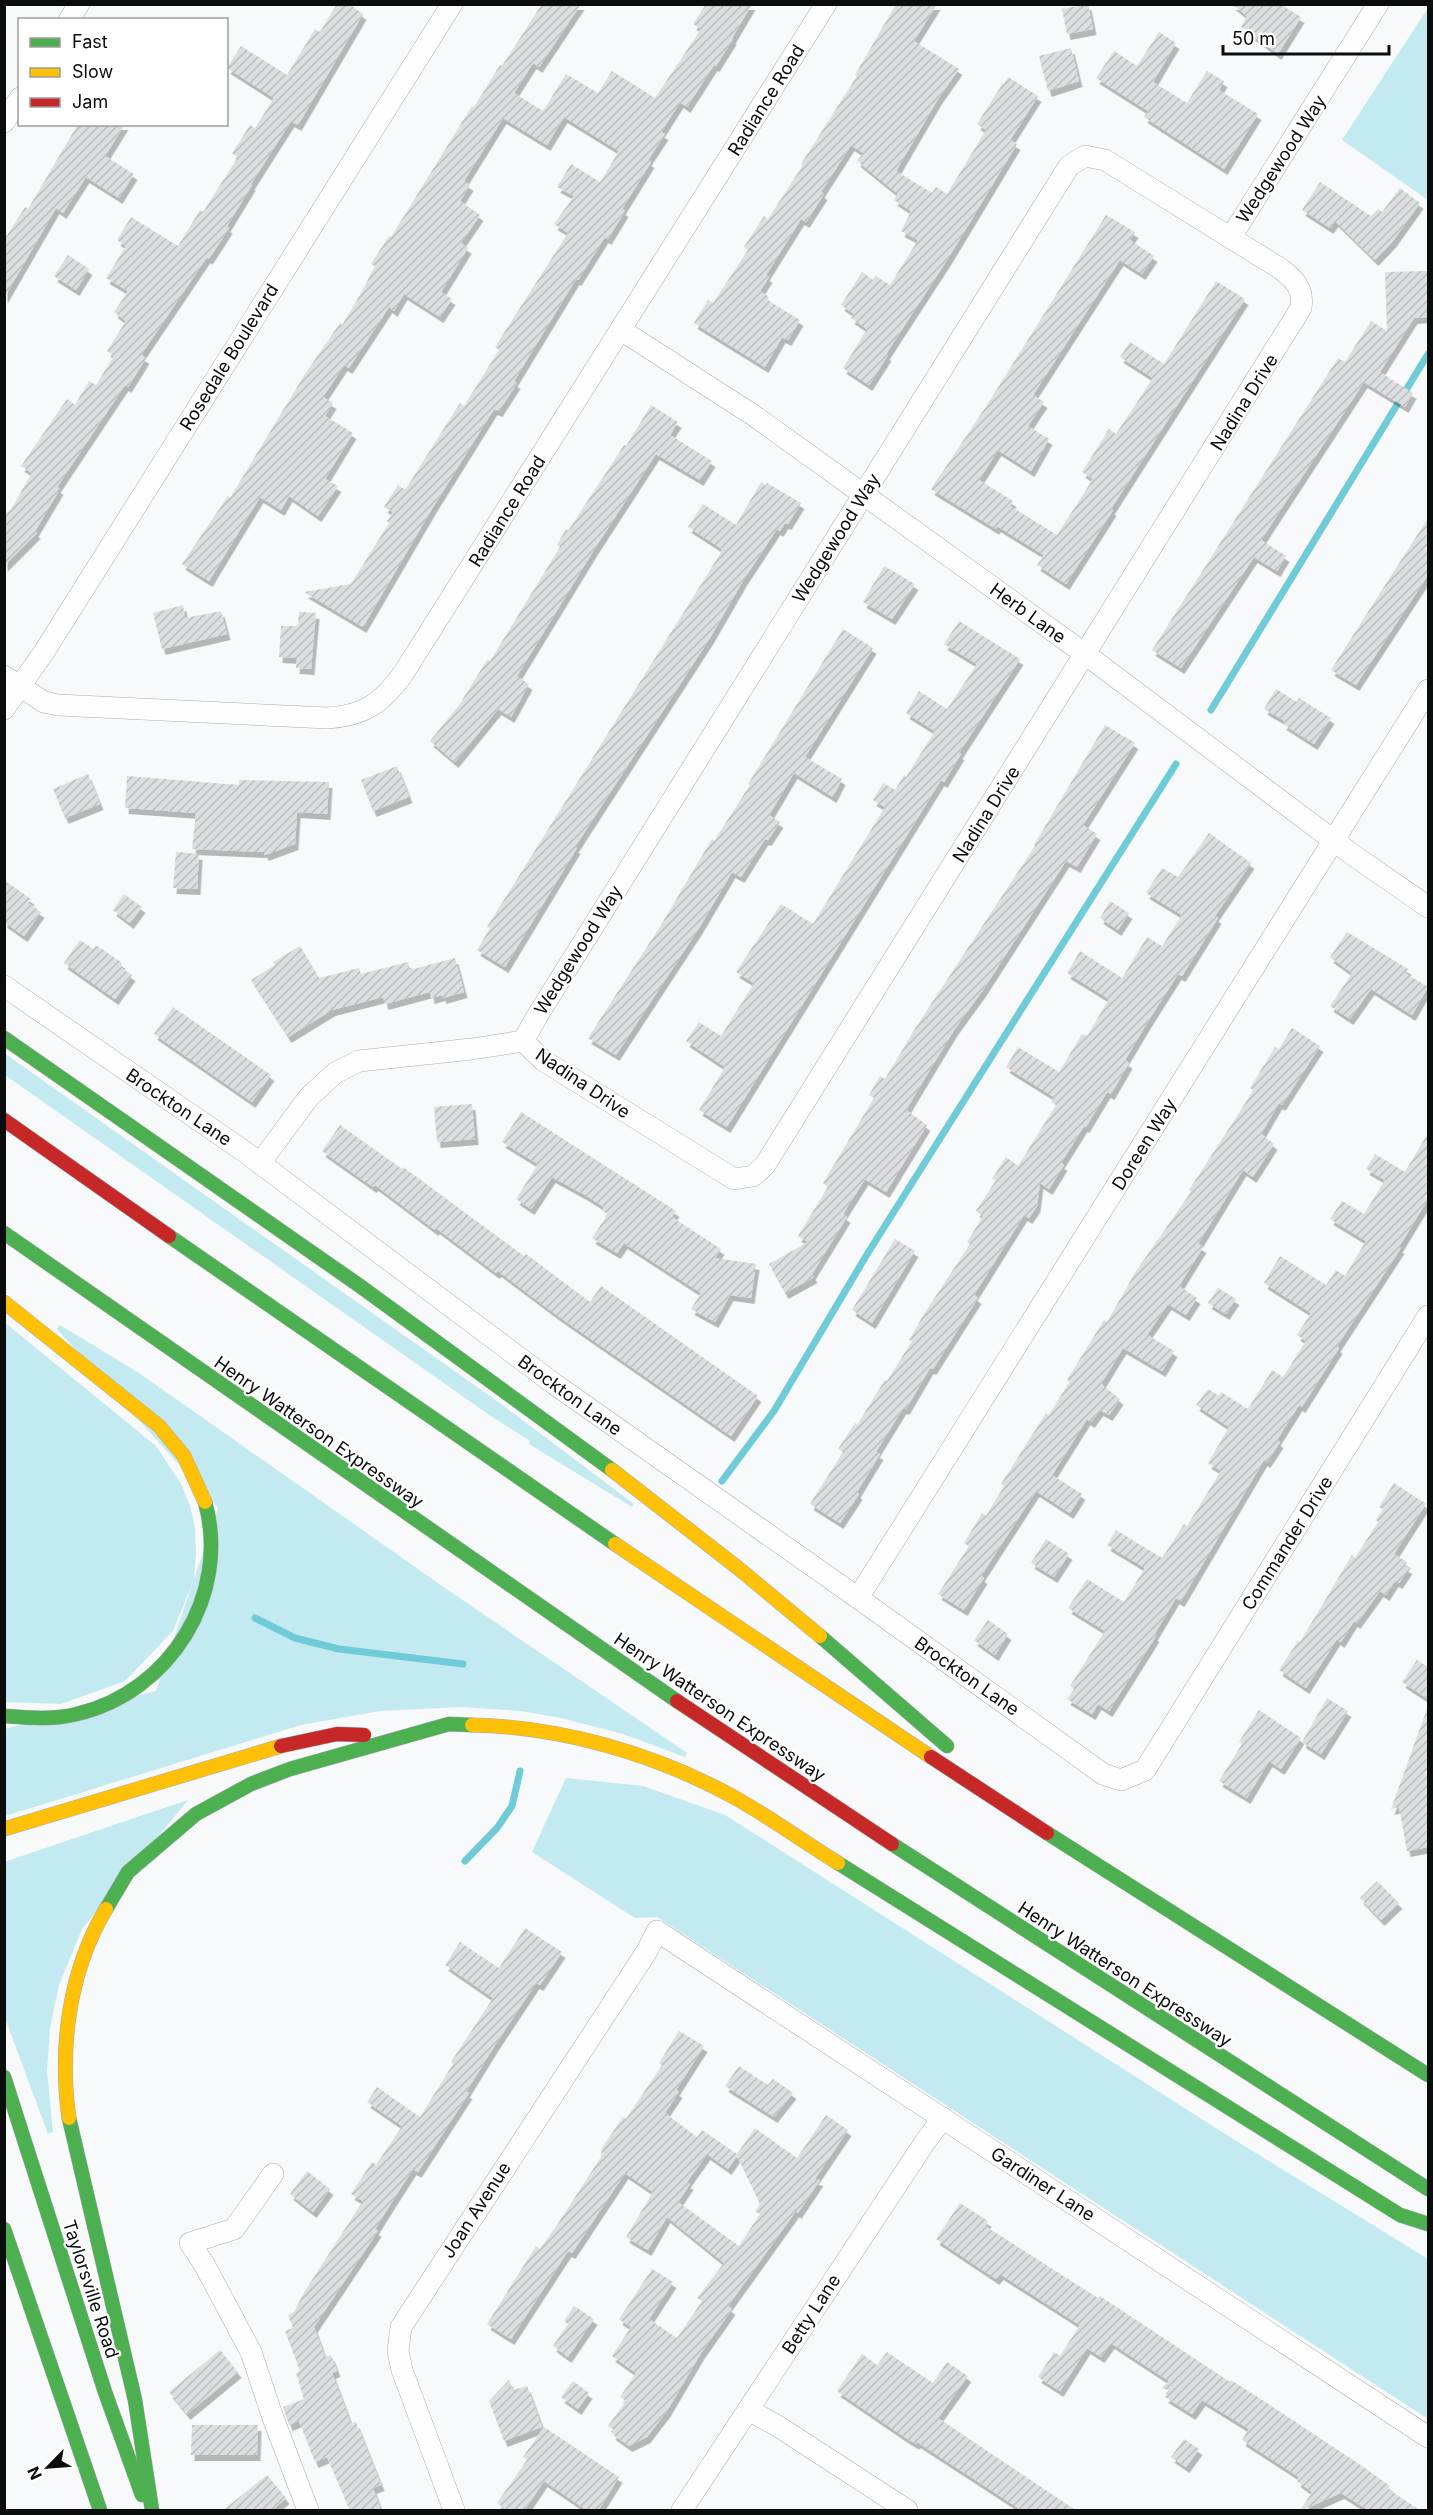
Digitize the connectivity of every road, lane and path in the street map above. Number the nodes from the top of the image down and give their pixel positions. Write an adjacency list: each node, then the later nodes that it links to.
1 (79, 4): 5 (street)
2 (452, 4): 12 (street, Rosedale Boulevard)
3 (826, 4): 9 (street, Radiance Road)
4 (1378, 4): 8 (street, Wedgewood Way)
5 (70, 18)
6 (18, 101): 7 (street)
7 (4, 122)
8 (1231, 237): 10 (street, Wedgewood Way); 11 (street, Nadina Drive)
9 (621, 330): 10 (street, Herb Lane); 12 (street, Radiance Road)
10 (864, 494): 11 (street, Herb Lane); 19 (street, Wedgewood Way)
11 (1085, 654): 15 (street, Herb Lane); 19 (street, Nadina Drive)
12 (12, 681): 14 (street, Rosedale Boulevard)
13 (1428, 690): 15 (street, Doreen Way)
14 (4, 709)
15 (1334, 840): 16 (street, Herb Lane); 25 (street, Doreen Way)
16 (1428, 907)
17 (4, 986): 21 (street, Brockton Lane)
18 (4, 1038): 28 (main road)
19 (523, 1041): 21 (street)
20 (4, 1120): 32 (main road)
21 (260, 1163): 25 (street, Brockton Lane)
22 (4, 1233): 38 (main road, Henry Watterson Expressway)
23 (4, 1302): 26 (main road)
24 (1428, 1316): 29 (street, Commander Drive)
25 (858, 1598): 29 (street, Brockton Lane)
26 (4, 1716)
27 (405, 1738): 31 (main road); 39 (main road); 48 (main road)
28 (960, 1756)
29 (1145, 1770)
30 (978, 1772): 32 (main road)
31 (4, 1828)
32 (1068, 1847): 34 (main road)
33 (657, 1931): 36 (street, Gardiner Lane); 50 (street, Joan Avenue)
34 (1428, 2075)
35 (4, 2077): 44 (main road, Taylorsville Road)
36 (943, 2118): 45 (street, Betty Lane); 46 (street, Gardiner Lane)
37 (273, 2174): 49 (street)
38 (1428, 2189)
39 (1428, 2224)
40 (4, 2229): 41 (main road)
41 (9, 2244): 42 (main road); 47 (main road)
42 (24, 2248)
43 (67, 2321): 44 (main road)
44 (105, 2392): 48 (main road, Taylorsville Road)
45 (748, 2410): 51 (street, Betty Lane); 52 (street)
46 (1428, 2437)
47 (100, 2511)
48 (150, 2511)
49 (308, 2511)
50 (453, 2511)
51 (682, 2511)
52 (907, 2511)

